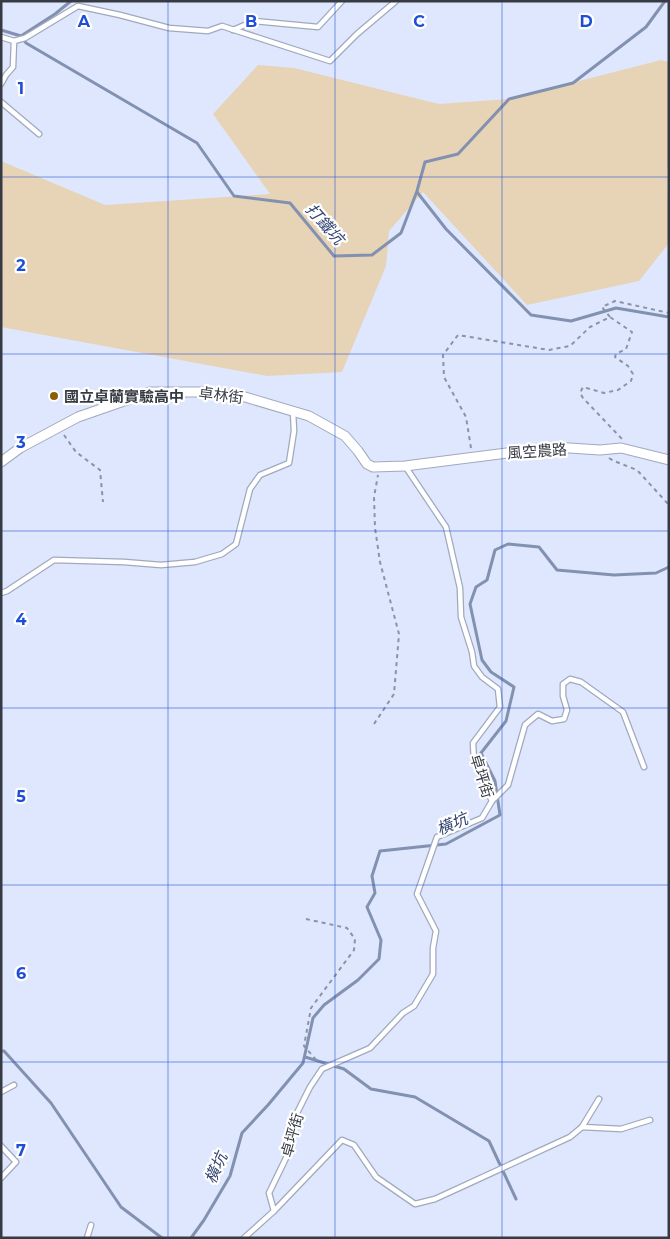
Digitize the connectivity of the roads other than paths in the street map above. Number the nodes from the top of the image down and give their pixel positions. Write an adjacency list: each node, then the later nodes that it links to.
1 (342, 1): 4 (lane)
2 (396, 1): 4 (lane)
3 (78, 4): 4 (lane); 6 (lane)
4 (233, 30)
5 (1, 37): 6 (lane)
6 (14, 41): 7 (lane)
7 (1, 84)
8 (1, 102): 9 (lane)
9 (39, 134)
10 (293, 411): 12 (street, 卓林街); 13 (street, 卓林街); 14 (lane)
11 (669, 460): 13 (street, 風空農路)
12 (1, 462)
13 (405, 466): 16 (lane, 卓坪街)
14 (1, 593)
15 (644, 768): 16 (lane)
16 (492, 801): 24 (lane, 卓坪街)
17 (14, 1085): 18 (lane)
18 (1, 1092)
19 (599, 1098): 21 (lane)
20 (650, 1120): 21 (lane)
21 (582, 1127): 24 (lane)
22 (1, 1146): 23 (lane)
23 (1, 1178)
24 (274, 1211): 27 (lane)
25 (92, 1225): 26 (lane)
26 (87, 1238)
27 (244, 1238)

